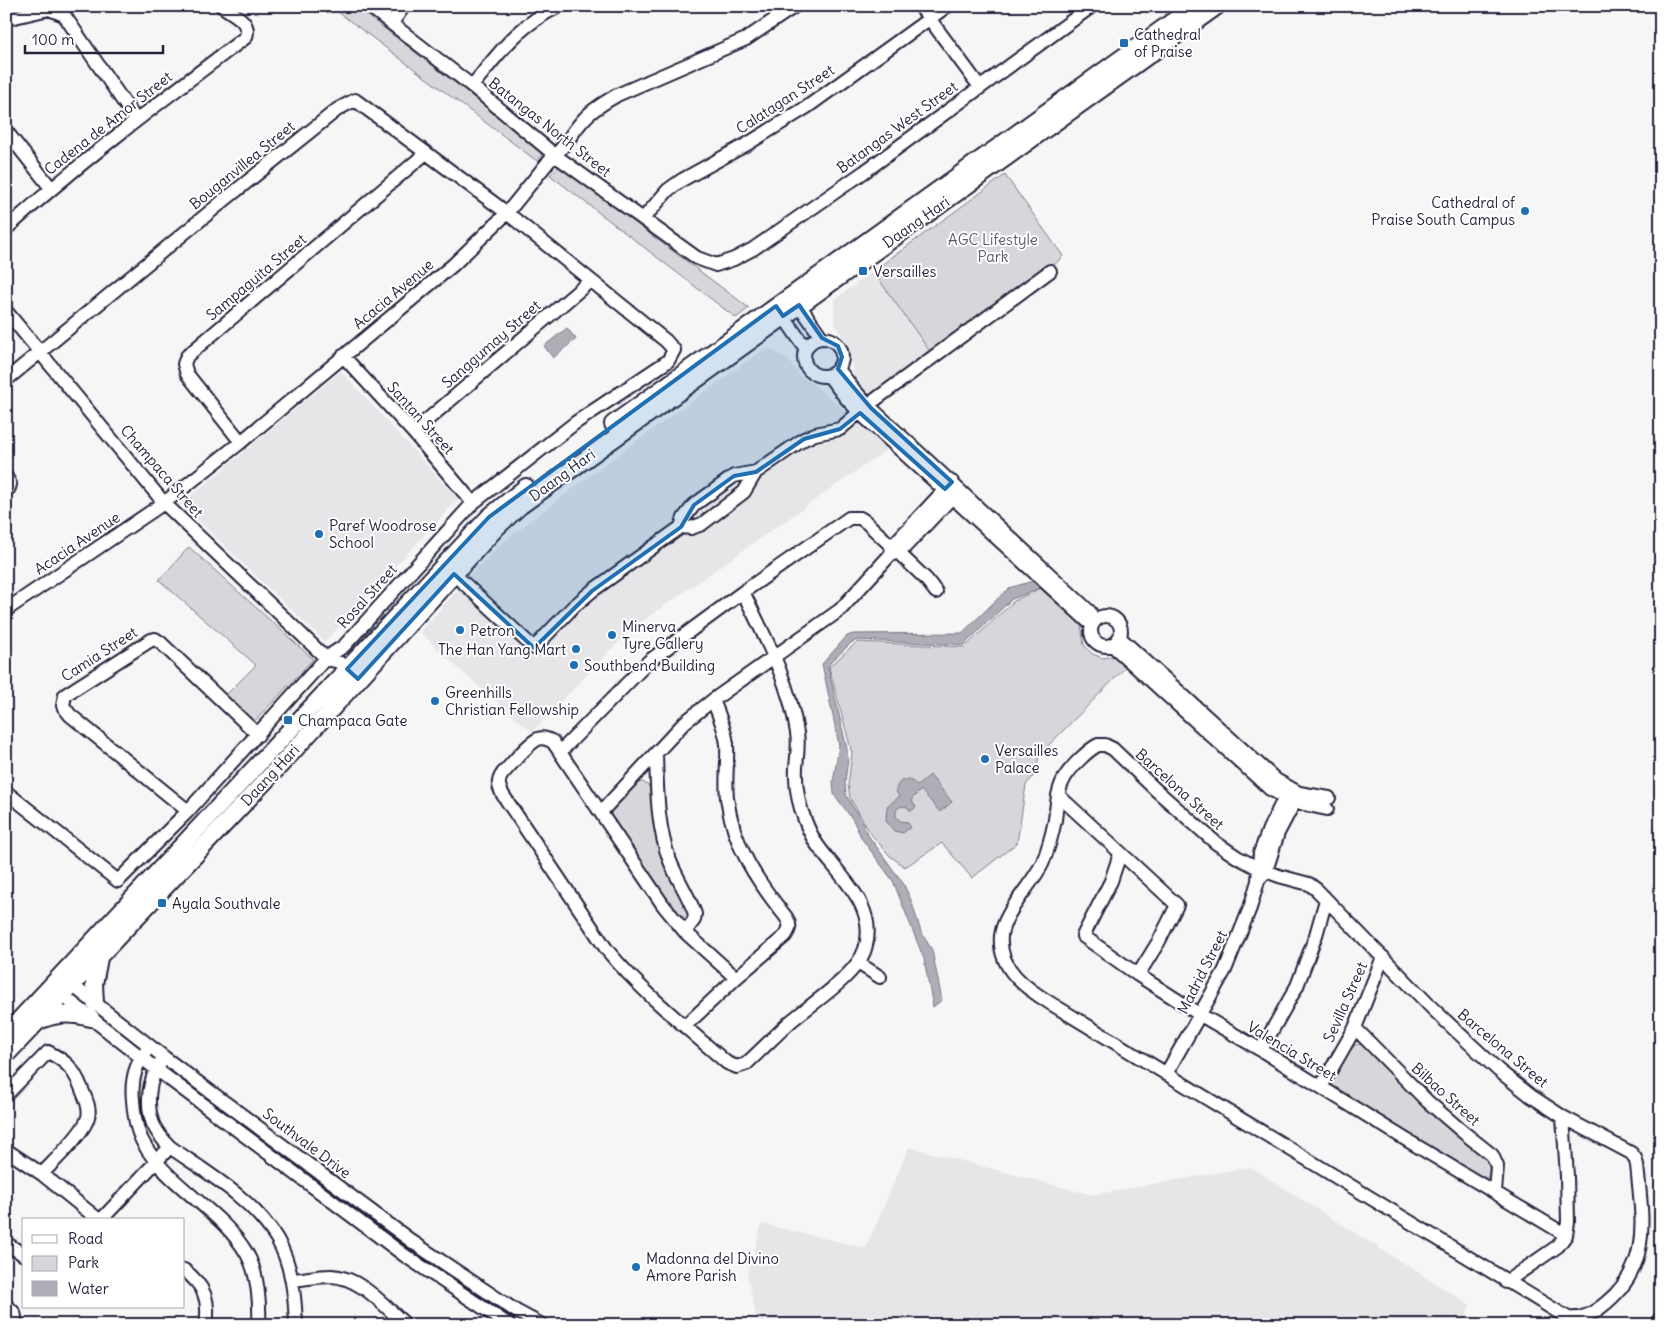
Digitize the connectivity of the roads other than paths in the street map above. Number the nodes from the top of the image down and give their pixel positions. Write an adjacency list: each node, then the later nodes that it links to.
1 (222, 6): 16 (street, Cadena de Amor Street)
2 (369, 6): 13 (street, Batangas North Street)
3 (404, 6): 13 (street)
4 (558, 6): 14 (street)
5 (795, 6): 19 (street, Acacia Avenue)
6 (920, 6): 12 (street)
7 (947, 6): 12 (street, Calatagan Street)
8 (1092, 6): 15 (street, Batangas West Street)
9 (1194, 6): 27 (main road, Daang Hari)
10 (1217, 6): 27 (main road, Daang Hari)
11 (6, 18): 16 (street)
12 (929, 19): 15 (street); 22 (street, Calatagan Street)
13 (392, 23): 14 (street, Batangas North Street)
14 (472, 86): 19 (street, Batangas North Street)
15 (980, 87): 24 (street, Batangas West Street)
16 (136, 120): 20 (street, Cadena de Amor Street)
17 (6, 131): 20 (street)
18 (426, 153): 21 (street, Bouganvillea Street); 32 (street, Bouganvillea Street); 38 (street, Sampaguita Street)
19 (556, 156): 21 (street, Acacia Avenue); 22 (street, Batangas North Street)
20 (51, 188): 23 (street, Cadena de Amor Street)
21 (507, 212): 26 (street, Rosal Street); 33 (street, Acacia Avenue)
22 (643, 219): 24 (street, Batangas North Street)
23 (6, 229)
24 (716, 265)
25 (1050, 271): 36 (street)
26 (590, 281): 37 (street, Sanggumay Street); 45 (street, Rosal Street)
27 (796, 300): 29 (main road, Daang Hari); 30 (street)
28 (6, 311): 32 (street, Champaca Street)
29 (779, 311): 31 (street); 49 (main road, Daang Hari); 56 (main road, Daang Hari)
30 (822, 338): 31 (street); 34 (street)
31 (806, 349): 34 (street)
32 (40, 351): 35 (street, Bouganvillea Street); 44 (street, Champaca Street)
33 (343, 356): 37 (street, Santan Street); 38 (street, Acacia Avenue)
34 (834, 372): 36 (street)
35 (6, 380)
36 (864, 409): 39 (street); 41 (street)
37 (413, 432): 45 (street, Santan Street)
38 (241, 442): 44 (street, Acacia Avenue)
39 (756, 472): 43 (street); 46 (street)
40 (6, 477): 42 (street)
41 (952, 489): 48 (street); 53 (street)
42 (6, 490)
43 (712, 492): 46 (street); 46 (street); 47 (street)
44 (164, 503): 52 (street, Acacia Avenue); 56 (street, Champaca Street)
45 (473, 503): 56 (street, Rosal Street)
46 (723, 508): 47 (street)
47 (681, 527): 49 (street)
48 (894, 551): 50 (street); 51 (street); 55 (street)
49 (454, 574): 56 (main road, Daang Hari)
50 (743, 592): 55 (street); 59 (street)
51 (936, 592)
52 (6, 610)
53 (1095, 622): 54 (street); 54 (street)
54 (1116, 642): 63 (street)
55 (774, 656): 57 (street); 73 (street)
56 (340, 670): 58 (street, Rosal Street); 71 (main road, Daang Hari); 77 (main road, Daang Hari)
57 (712, 700): 60 (street); 75 (street)
58 (258, 735): 65 (street, Rosal Street); 65 (street, Camia Street)
59 (560, 752): 66 (street); 81 (street)
60 (656, 754): 66 (street); 70 (street)
61 (6, 792): 65 (street, Rosal Street)
62 (1058, 795): 67 (street); 68 (street, Barcelona Street); 90 (street, Barcelona Street)
63 (1291, 795): 64 (street); 68 (street, Madrid Street)
64 (1328, 804)
65 (188, 811)
66 (601, 812): 70 (street)
67 (1120, 854): 74 (street); 74 (street, Valencia Street)
68 (1261, 873): 69 (street, Barcelona Street); 79 (street, Madrid Street)
69 (1326, 900): 72 (street, Barcelona Street); 85 (street)
70 (685, 932): 75 (street)
71 (100, 956): 77 (main road, Daang Hari); 78 (main road)
72 (1383, 957): 82 (street, Sevilla Street); 93 (street, Barcelona Street)
73 (858, 963): 76 (street); 81 (street)
74 (1138, 975): 79 (street, Valencia Street)
75 (736, 978): 81 (street)
76 (880, 978)
77 (62, 986): 78 (street, Southvale Drive); 80 (main road, Daang Hari); 83 (main road, Daang Hari)
78 (93, 1010): 80 (main road); 84 (street, Southvale Drive); 87 (street, Southvale Drive)
79 (1199, 1014): 85 (street, Valencia Street); 90 (street, Madrid Street)
80 (39, 1021): 86 (main road, Daang Hari)
81 (686, 1026)
82 (1354, 1028): 91 (street, Sevilla Street); 98 (street, Bilbao Street)
83 (6, 1034)
84 (150, 1046): 87 (street); 88 (street, Southvale Drive)
85 (1261, 1050): 91 (street, Valencia Street)
86 (6, 1055)
87 (141, 1057): 89 (street, Southvale Drive); 96 (street)
88 (165, 1058): 89 (street); 107 (street, Southvale Drive)
89 (156, 1068): 94 (street); 111 (street, Southvale Drive)
90 (1166, 1074): 106 (street, Barcelona Street)
91 (1321, 1087): 98 (street, Valencia Street)
92 (6, 1095): 97 (street)
93 (1563, 1117): 101 (street); 106 (street, Barcelona Street)
94 (170, 1146): 96 (street); 105 (street)
95 (6, 1150): 97 (street)
96 (156, 1162): 100 (street); 114 (street)
97 (42, 1174): 99 (street)
98 (1495, 1192): 101 (street, Valencia Street)
99 (97, 1218)
100 (102, 1218)
101 (1566, 1235): 106 (street)
102 (6, 1243): 103 (street)
103 (22, 1254)
104 (185, 1271): 113 (street)
105 (292, 1280): 115 (street); 116 (street)
106 (1506, 1282)
107 (504, 1303): 109 (street, Southvale Drive); 111 (street)
108 (6, 1306): 112 (street)
109 (516, 1311): 117 (street); 118 (street, Southvale Drive)
110 (1661, 1318): 119 (street)
111 (493, 1321): 117 (street, Southvale Drive)
112 (14, 1325)
113 (206, 1325)
114 (259, 1325)
115 (296, 1325)
116 (406, 1325)
117 (509, 1325)
118 (542, 1325)
119 (1655, 1325)

